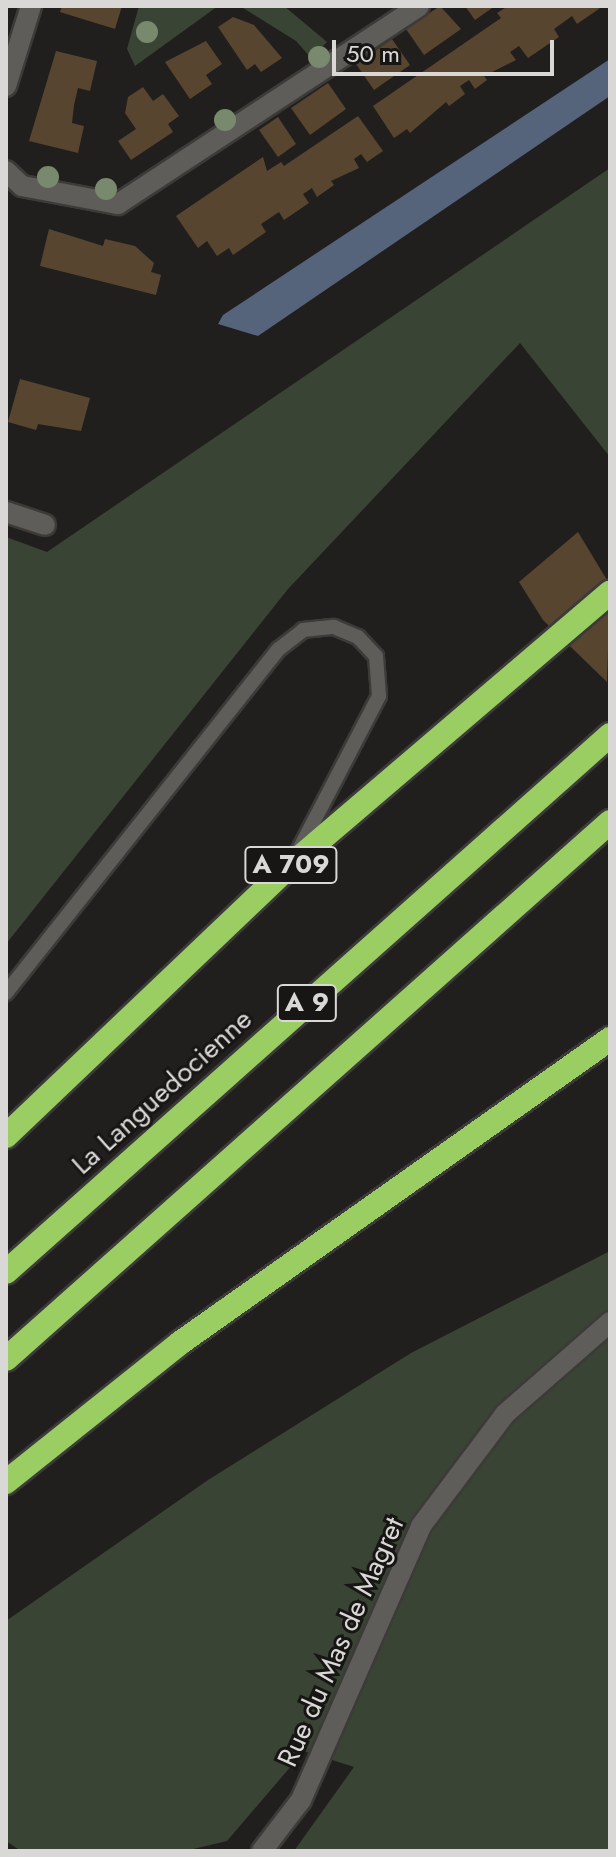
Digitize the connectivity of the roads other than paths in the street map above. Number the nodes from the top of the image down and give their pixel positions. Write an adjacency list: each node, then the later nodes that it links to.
1 (31, 6): 3 (street)
2 (419, 6): 4 (street)
3 (6, 86)
4 (6, 171)
5 (6, 512): 6 (street)
6 (45, 525)
7 (610, 592): 10 (highway, A 709)
8 (610, 735): 14 (highway, La Languedocienne / A 9)
9 (610, 822): 16 (highway, A 9)
10 (292, 864): 11 (lane); 13 (highway, A 709)
11 (6, 993)
12 (610, 1039): 17 (highway)
13 (6, 1136)
14 (6, 1272)
15 (610, 1322): 18 (street, Rue du Mas de Magret)
16 (6, 1359)
17 (6, 1482)
18 (262, 1851)

